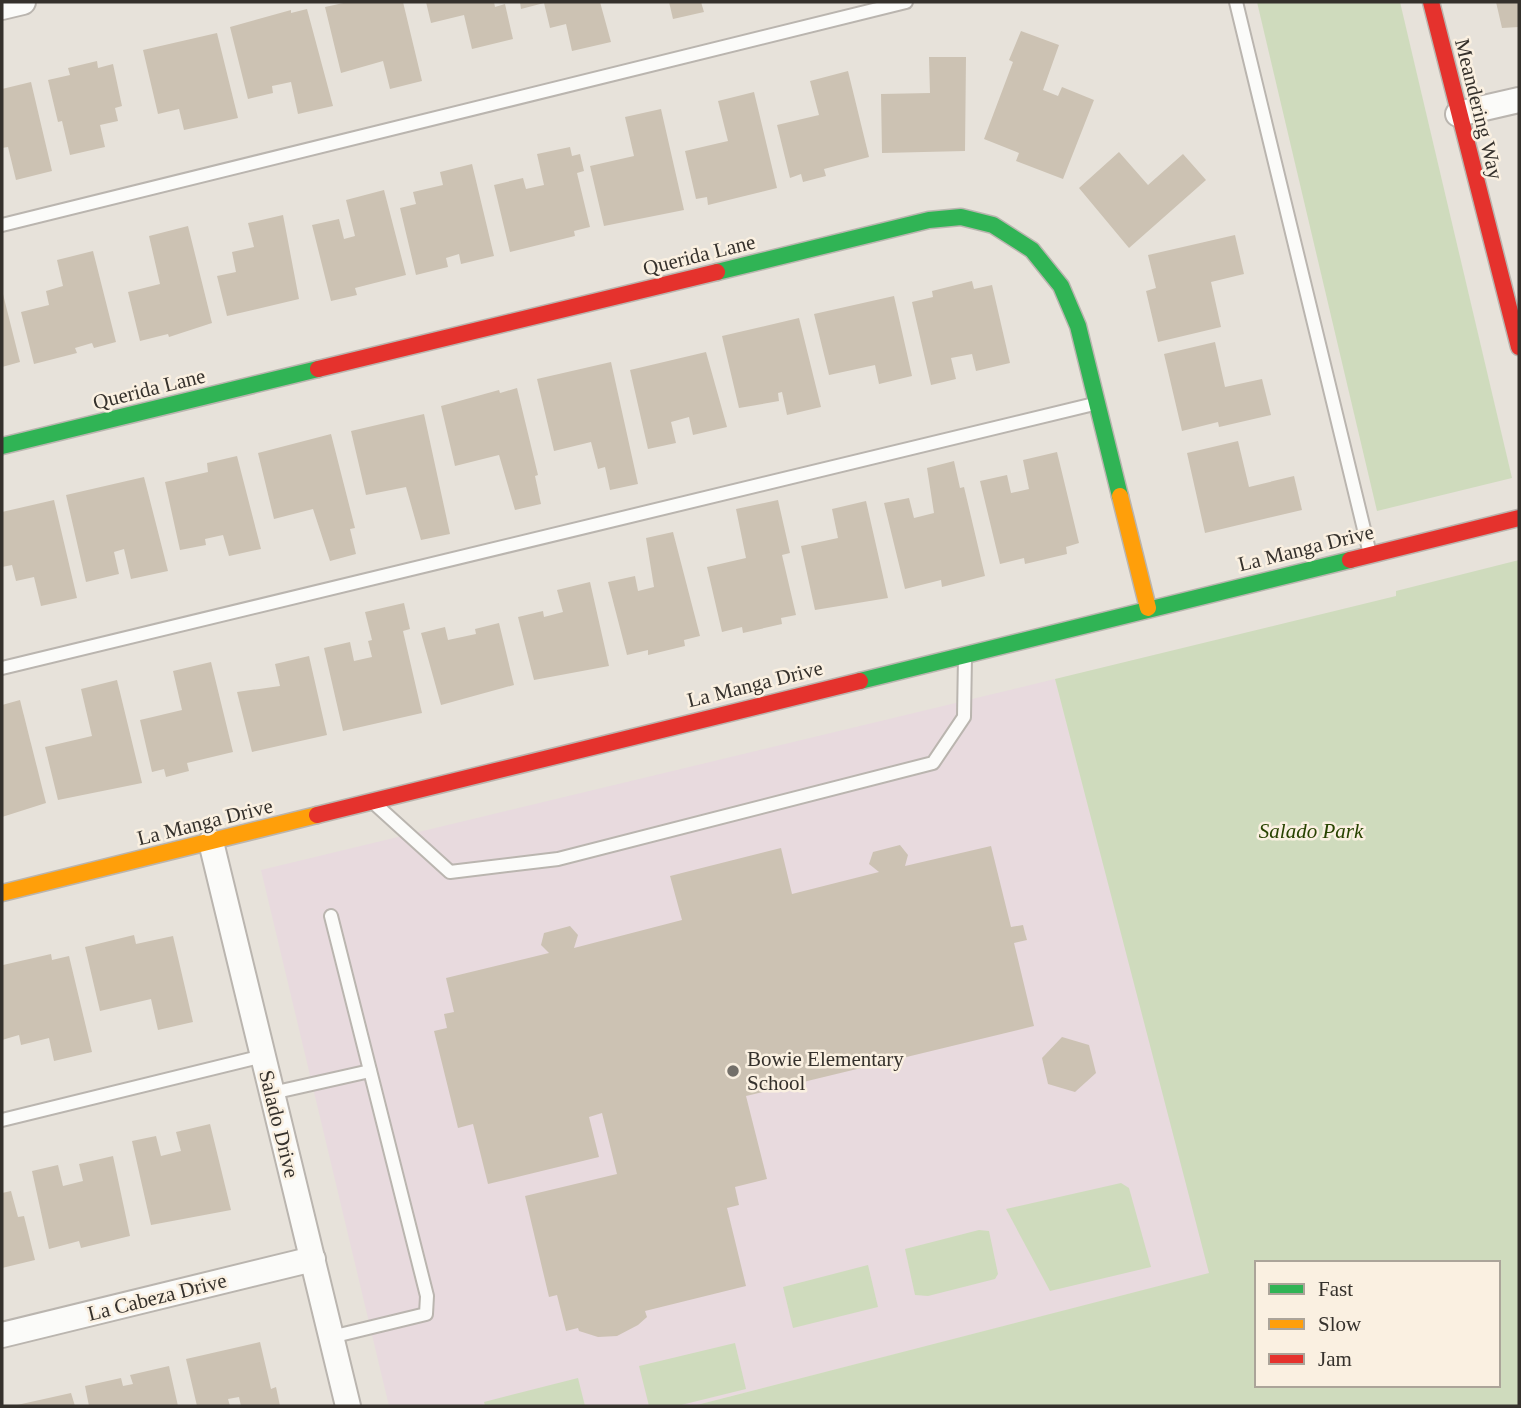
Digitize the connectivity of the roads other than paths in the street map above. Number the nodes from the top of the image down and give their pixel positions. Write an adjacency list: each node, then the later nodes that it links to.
1 (23, 2): 5 (street)
2 (906, 2): 8 (lane)
3 (1236, 2): 14 (lane)
4 (1431, 2): 7 (street, Meandering Way)
5 (2, 7)
6 (1519, 100): 7 (street)
7 (1458, 114): 9 (street, Meandering Way)
8 (2, 225)
9 (1515, 311): 10 (street, Meandering Way)
10 (1519, 347)
11 (1097, 403): 12 (street, Querida Lane); 15 (street, Querida Lane); 17 (lane)
12 (2, 446)
13 (1519, 518): 14 (street, La Manga Drive)
14 (1370, 554): 15 (street, La Manga Drive)
15 (1148, 608): 16 (street, La Manga Drive)
16 (965, 653): 18 (street, La Manga Drive); 18 (lane)
17 (2, 668)
18 (373, 802): 19 (street, La Manga Drive)
19 (211, 842): 20 (street, La Manga Drive); 22 (street, Salado Drive)
20 (2, 893)
21 (331, 916): 23 (lane)
22 (263, 1056): 24 (street, Salado Drive); 25 (lane)
23 (370, 1071): 24 (lane); 28 (lane)
24 (272, 1093): 26 (street, Salado Drive)
25 (2, 1120)
26 (313, 1259): 27 (street, La Cabeza Drive); 28 (street, Salado Drive)
27 (2, 1335)
28 (331, 1337): 29 (street, Salado Drive)
29 (348, 1406)

